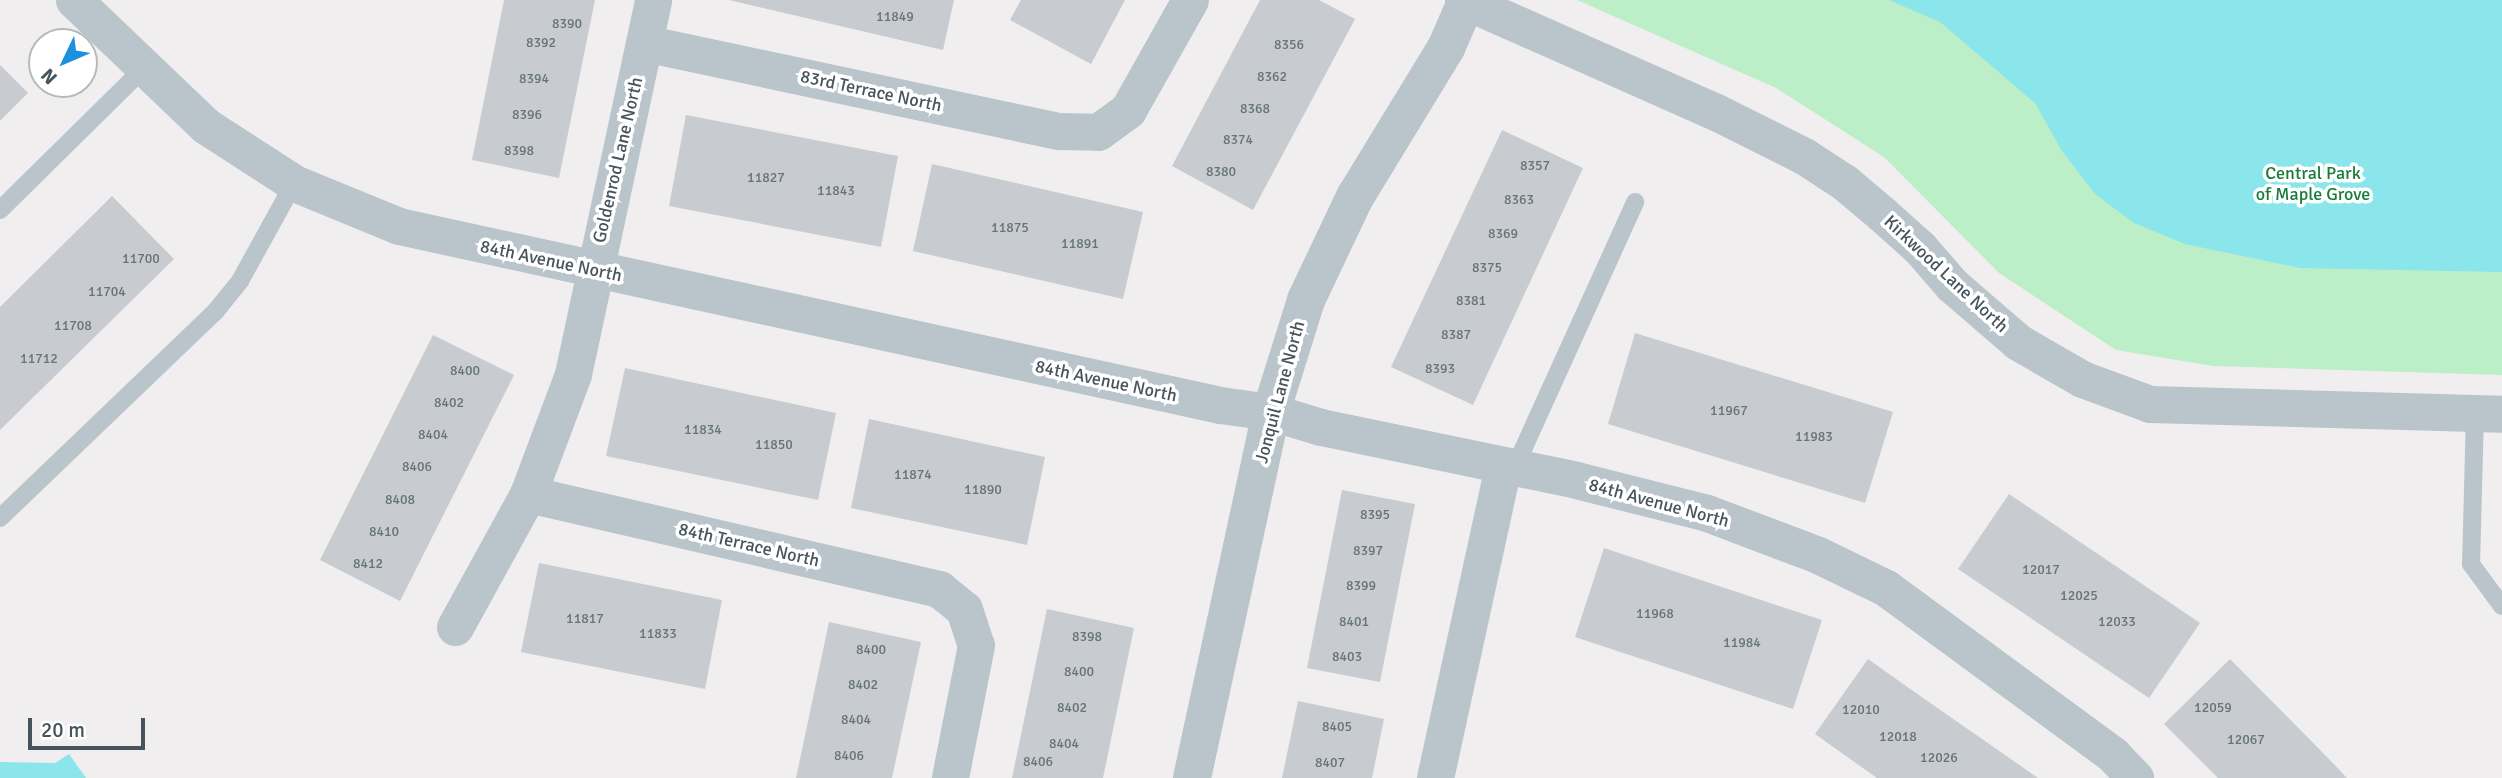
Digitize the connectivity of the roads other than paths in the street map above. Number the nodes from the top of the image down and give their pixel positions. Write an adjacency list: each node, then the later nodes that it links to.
1 (74, 0): 6 (street, 84th Avenue North)
2 (653, 0): 5 (street, Goldenrod Lane North)
3 (1190, 0): 5 (street, 83rd Terrace North)
4 (1466, 0): 11 (street, Jonquil Lane North); 12 (street, Kirkwood Lane North)
5 (644, 43): 10 (street, Goldenrod Lane North)
6 (143, 69): 7 (street, 84th Avenue North); 9 (lane)
7 (293, 183): 10 (street, 84th Avenue North); 15 (lane)
8 (1635, 202): 13 (lane)
9 (0, 209)
10 (593, 271): 11 (street, 84th Avenue North); 14 (street, Goldenrod Lane North)
11 (1271, 412): 13 (street, 84th Avenue North); 19 (street, Jonquil Lane North)
12 (2488, 413): 16 (lane)
13 (1509, 466): 20 (street); 21 (street, 84th Avenue North)
14 (528, 494): 17 (street, Goldenrod Lane North); 18 (street, 84th Terrace North)
15 (0, 518)
16 (2502, 606)
17 (455, 627)
18 (950, 778)
19 (1192, 778)
20 (1435, 778)
21 (2135, 778)

